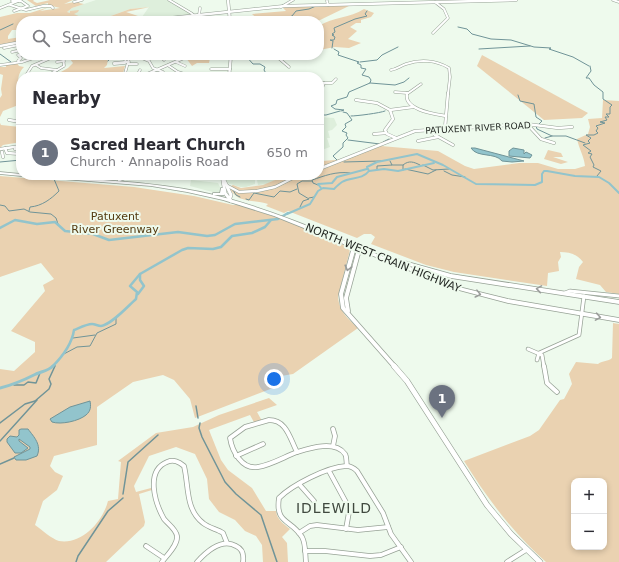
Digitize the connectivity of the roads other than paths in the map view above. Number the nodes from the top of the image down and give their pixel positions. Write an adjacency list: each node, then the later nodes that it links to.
1 (82, 0): 11 (street)
2 (169, 0): 26 (street)
3 (228, 0): 24 (main road)
4 (293, 0): 17 (street)
5 (516, 0): 10 (main road)
6 (613, 0): 13 (street)
7 (12, 1): 8 (street)
8 (19, 1): 15 (street); 22 (street)
9 (327, 1): 16 (street)
10 (478, 1): 12 (main road)
11 (74, 2)
12 (435, 2): 16 (main road); 28 (street)
13 (619, 2)
14 (0, 5): 18 (street)
15 (10, 5): 18 (street); 22 (street)
16 (328, 5): 17 (main road)
17 (281, 6): 24 (main road)
18 (5, 7): 19 (street)
19 (0, 8)
20 (53, 8): 22 (street)
21 (200, 8): 25 (street)
22 (21, 9): 23 (street)
23 (14, 11)
24 (229, 12): 25 (main road); 27 (main road)
25 (199, 15)
26 (193, 16)
27 (229, 16)
28 (433, 33)
29 (0, 46): 30 (main road)
30 (16, 46)
31 (16, 46): 32 (street)
32 (4, 48)
33 (16, 49): 34 (street)
34 (12, 52)
35 (25, 60): 44 (street)
36 (46, 60): 50 (street)
37 (126, 60): 47 (street)
38 (129, 60): 47 (street)
39 (147, 60): 57 (street)
40 (180, 60): 46 (street)
41 (231, 60): 55 (main road)
42 (281, 60): 53 (street)
43 (64, 61): 45 (street); 56 (street)
44 (19, 62): 49 (street)
45 (57, 62)
46 (176, 62): 51 (street); 52 (street)
47 (128, 63): 48 (street); 61 (street)
48 (137, 64)
49 (0, 65)
50 (37, 65): 56 (street); 59 (street)
51 (169, 66): 57 (street); 64 (street)
52 (184, 66)
53 (289, 67)
54 (211, 69): 55 (street)
55 (230, 69): 65 (main road)
56 (56, 70): 60 (street)
57 (158, 70): 62 (street); 63 (street)
58 (391, 70): 74 (street)
59 (28, 72)
60 (53, 72)
61 (125, 72)
62 (153, 72)
63 (162, 72)
64 (177, 72)
65 (230, 72)
66 (336, 79): 67 (street)
67 (324, 83)
68 (422, 84): 70 (street)
69 (395, 92): 70 (street)
70 (407, 94): 72 (street)
71 (356, 100): 73 (street)
72 (413, 107): 73 (street); 74 (street)
73 (390, 110): 81 (street)
74 (446, 116): 79 (street)
75 (9, 120): 76 (street)
76 (16, 121)
77 (527, 124): 78 (street, PATUXENT RIVER ROAD); 79 (street, PATUXENT RIVER ROAD); 86 (street)
78 (572, 127)
79 (445, 128): 80 (street, PATUXENT RIVER ROAD)
80 (431, 130): 83 (street); 84 (street, PATUXENT RIVER ROAD)
81 (386, 132): 82 (street); 84 (street)
82 (374, 134)
83 (438, 137): 85 (street); 87 (street)
84 (396, 138): 94 (street, PATUXENT RIVER ROAD)
85 (418, 141)
86 (554, 143)
87 (453, 145)
88 (16, 147): 89 (street)
89 (5, 148): 90 (street); 91 (street)
90 (0, 149)
91 (7, 153): 92 (street); 93 (street)
92 (16, 154)
93 (2, 155)
94 (324, 167)
95 (0, 172): 96 (highway)
96 (16, 173)
97 (88, 180): 104 (highway)
98 (119, 180): 101 (highway)
99 (223, 180): 102 (main road)
100 (290, 180): 102 (street)
101 (130, 181): 103 (highway)
102 (224, 186): 103 (highway); 104 (main road)
103 (215, 194): 104 (highway)
104 (228, 198): 105 (highway)
105 (290, 219): 106 (highway); 106 (highway, NORTH WEST CRAIN HIGHWAY)
106 (357, 249): 107 (highway, one-way to 106); 111 (highway, NORTH WEST CRAIN HIGHWAY, one-way to 111); 132 (main road)
107 (565, 293): 108 (highway); 109 (street)
108 (584, 296): 110 (highway); 111 (street)
109 (619, 296)
110 (619, 302)
111 (582, 314): 112 (highway, NORTH WEST CRAIN HIGHWAY, one-way to 112); 114 (street)
112 (618, 320)
113 (528, 348): 114 (street)
114 (539, 353): 115 (street); 116 (street)
115 (537, 360)
116 (557, 392)
117 (333, 429): 119 (street)
118 (262, 444): 121 (street)
119 (333, 446): 120 (street); 122 (street)
120 (297, 453): 121 (street); 121 (street)
121 (236, 456)
122 (347, 466): 123 (street); 126 (street)
123 (329, 471): 124 (street); 127 (street)
124 (299, 484): 125 (street); 128 (street)
125 (314, 501)
126 (388, 527): 127 (street); 131 (street)
127 (346, 529): 128 (street)
128 (298, 533): 133 (street)
129 (226, 544): 134 (street); 135 (street); 136 (street)
130 (146, 546): 134 (street)
131 (401, 547): 133 (street); 138 (street)
132 (526, 550): 139 (street); 140 (main road)
133 (305, 551): 137 (street)
134 (163, 560)
135 (197, 562)
136 (243, 562)
137 (306, 562)
138 (410, 562)
139 (507, 562)
140 (540, 562)

